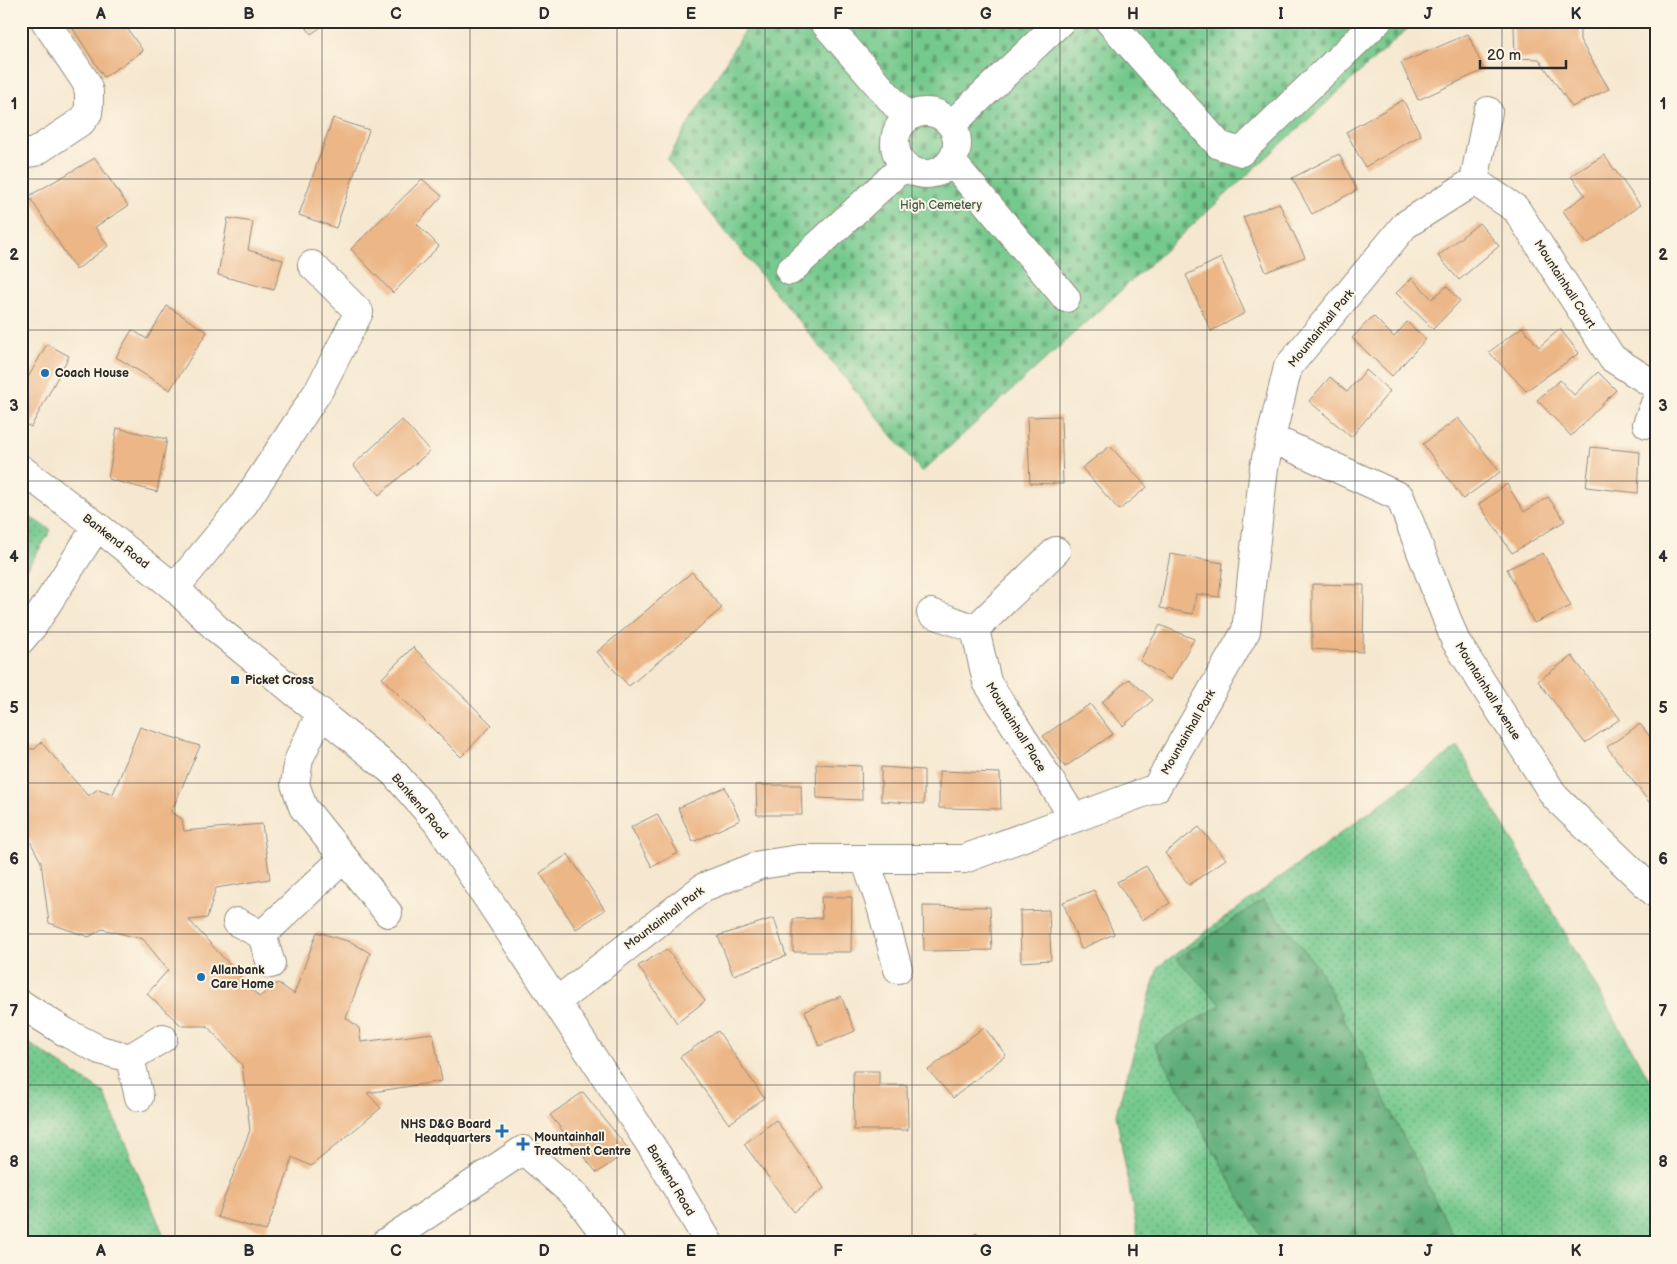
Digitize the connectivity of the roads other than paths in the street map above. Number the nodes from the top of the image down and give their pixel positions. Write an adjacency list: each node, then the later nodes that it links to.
1 (45, 21): 9 (street)
2 (823, 21): 7 (street)
3 (1061, 21): 8 (street)
4 (1109, 21): 5 (street)
5 (1378, 21)
6 (1488, 111): 12 (street)
7 (907, 118): 8 (street); 11 (street)
8 (952, 124): 10 (street)
9 (21, 154)
10 (952, 162): 11 (street); 15 (street)
11 (904, 166): 14 (street)
12 (1474, 182): 16 (street, Mountainhall Court); 17 (street, Mountainhall Park)
13 (312, 265): 21 (street)
14 (790, 271)
15 (1066, 298)
16 (1656, 386)
17 (1271, 438): 26 (street, Mountainhall Park); 29 (street, Mountainhall Avenue)
18 (21, 469): 19 (street, Bankend Road)
19 (97, 526): 21 (street, Bankend Road); 24 (street)
20 (1056, 551): 23 (street)
21 (175, 588): 25 (street, Bankend Road)
22 (932, 613): 23 (street)
23 (975, 630): 26 (street, Mountainhall Place)
24 (21, 640)
25 (321, 712): 27 (street); 35 (street, Bankend Road)
26 (1074, 818): 28 (street, Mountainhall Park)
27 (344, 858): 30 (street); 32 (street)
28 (865, 859): 34 (street); 35 (street, Mountainhall Park)
29 (1656, 894)
30 (388, 913)
31 (237, 922): 32 (street)
32 (262, 935): 33 (street)
33 (271, 964)
34 (898, 969)
35 (556, 1002): 42 (street, Bankend Road)
36 (21, 1004): 38 (street)
37 (163, 1038): 38 (street)
38 (130, 1058): 39 (street)
39 (139, 1097)
40 (385, 1243): 41 (street)
41 (611, 1243)
42 (709, 1243)

